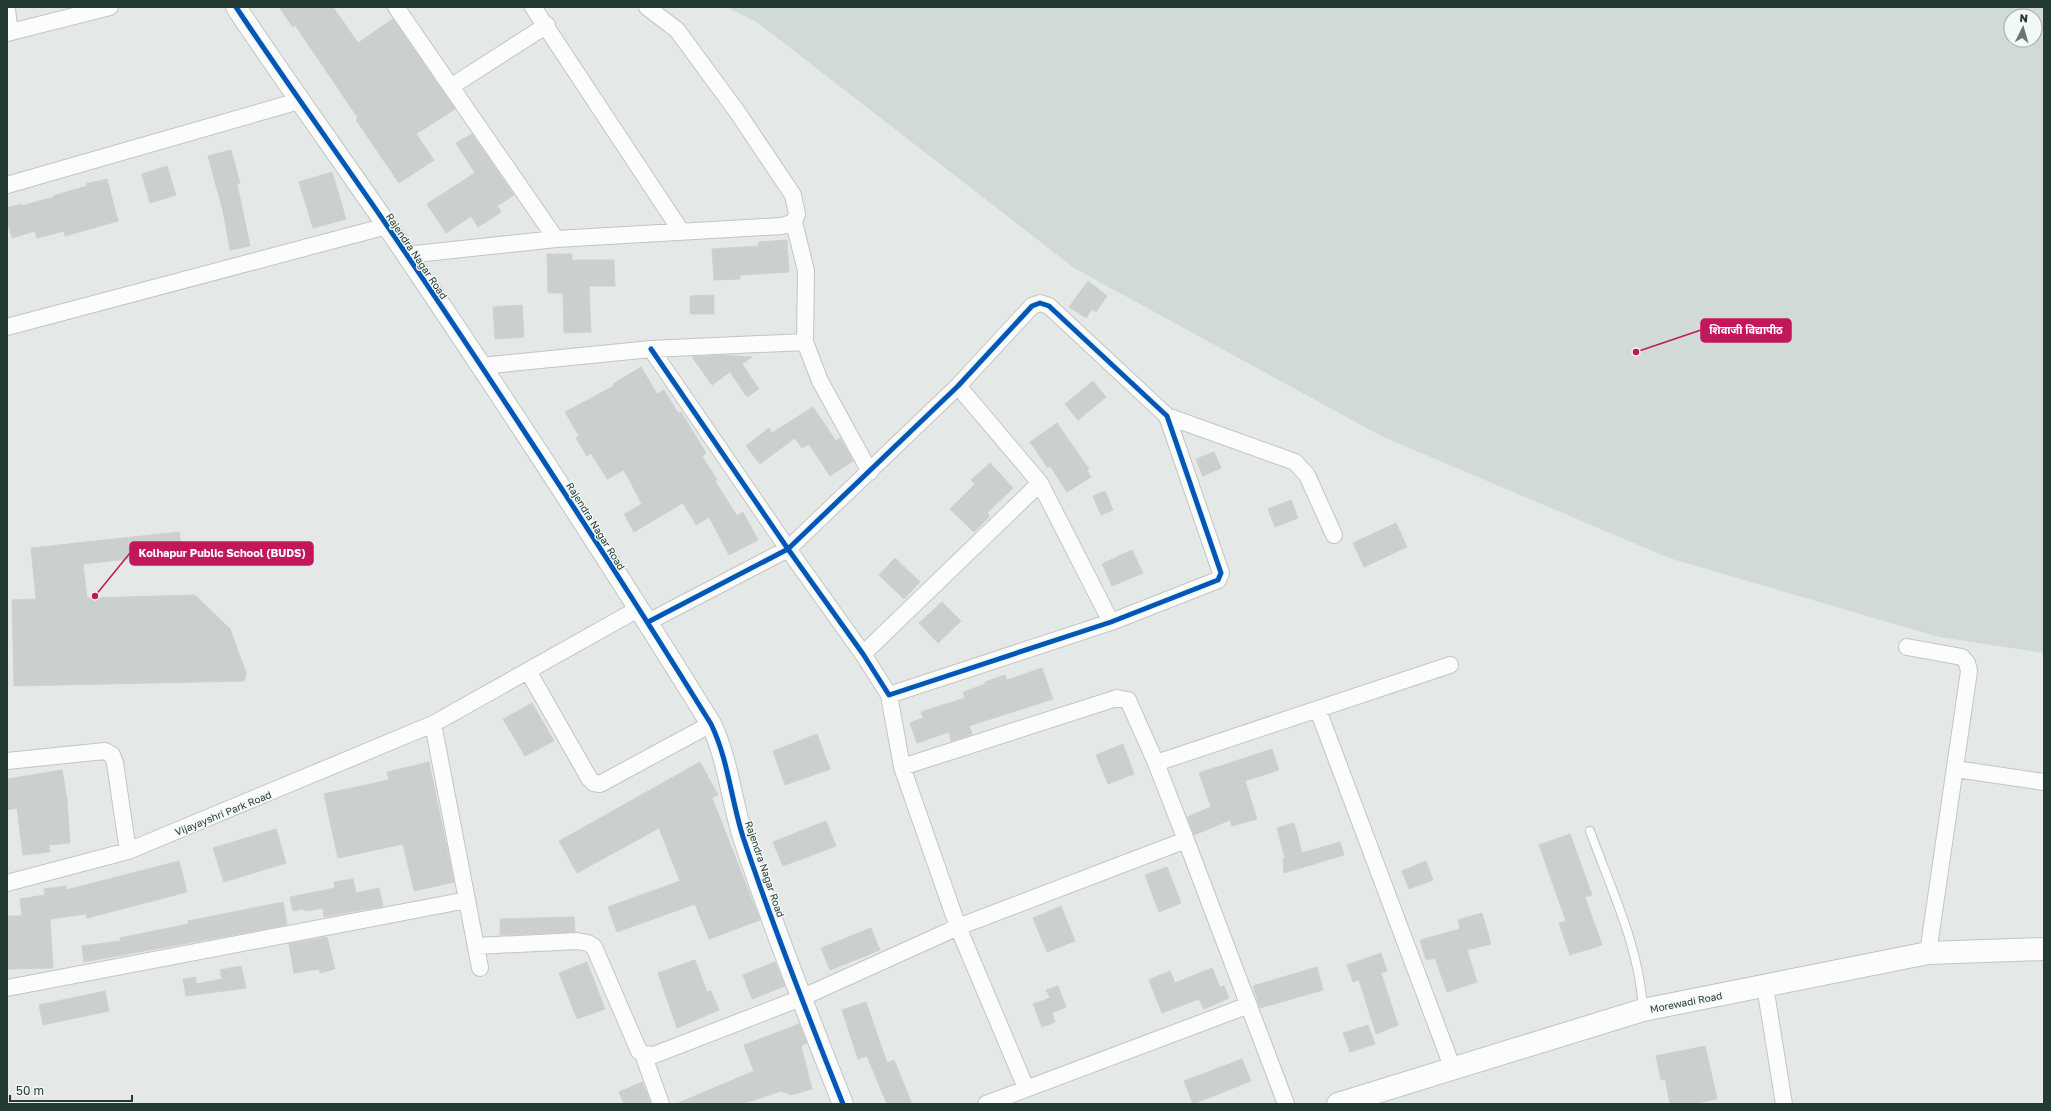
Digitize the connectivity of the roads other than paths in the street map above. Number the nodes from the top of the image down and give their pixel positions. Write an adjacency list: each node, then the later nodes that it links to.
1 (110, 7): 7 (street)
2 (236, 7): 11 (street, Rajendra Nagar Road)
3 (396, 7): 10 (street)
4 (533, 7): 8 (street)
5 (647, 7): 13 (street)
6 (7, 10): 9 (street)
7 (87, 10): 9 (street)
8 (547, 25): 10 (street); 15 (street)
9 (9, 32)
10 (452, 86): 16 (street)
11 (299, 101): 12 (street); 14 (street, Rajendra Nagar Road)
12 (7, 185)
13 (794, 222): 15 (street); 19 (street)
14 (387, 226): 17 (street, Rajendra Nagar Road); 18 (street)
15 (681, 231): 16 (street)
16 (556, 239): 17 (street)
17 (406, 255): 21 (street, Rajendra Nagar Road)
18 (7, 327)
19 (806, 342): 20 (street); 24 (street)
20 (651, 349): 21 (street); 27 (street)
21 (481, 366): 28 (street, Rajendra Nagar Road)
22 (958, 386): 23 (street, Vijayayshri Park Road); 24 (street, Vijayayshri Park Road); 25 (street)
23 (1167, 416): 26 (street); 29 (street)
24 (870, 472): 27 (street, Vijayayshri Park Road)
25 (1040, 483): 29 (street); 31 (street)
26 (1334, 535)
27 (788, 549): 28 (street, Vijayayshri Park Road); 31 (street)
28 (643, 615): 33 (street, Vijayayshri Park Road); 37 (street, Rajendra Nagar Road)
29 (1111, 622): 34 (street)
30 (1907, 647): 41 (street)
31 (863, 654): 34 (street)
32 (1450, 665): 35 (street)
33 (528, 671): 36 (street, Vijayayshri Park Road); 37 (street)
34 (889, 695): 40 (street)
35 (1318, 710): 39 (street); 59 (street)
36 (433, 724): 45 (street, Vijayayshri Park Road); 47 (street)
37 (711, 724): 55 (street, Rajendra Nagar Road)
38 (7, 761): 45 (street)
39 (1156, 763): 40 (street); 44 (street)
40 (902, 767): 48 (street)
41 (1956, 769): 42 (street); 51 (street)
42 (2044, 782)
43 (1590, 831): 57 (lane)
44 (1186, 840): 48 (street); 56 (street)
45 (128, 851): 46 (street, Vijayayshri Park Road)
46 (7, 883)
47 (468, 900): 49 (street); 54 (street)
48 (958, 928): 55 (street); 60 (street)
49 (476, 946): 52 (street); 58 (street)
50 (2044, 949): 51 (main road, Morewadi Road)
51 (1928, 953): 53 (main road, Morewadi Road)
52 (480, 968)
53 (1765, 986): 57 (main road, Morewadi Road); 66 (street)
54 (7, 988)
55 (801, 998): 58 (street); 62 (street, Rajendra Nagar Road)
56 (1249, 1005): 60 (street); 64 (street)
57 (1643, 1010): 59 (main road, Morewadi Road)
58 (644, 1054): 61 (street)
59 (1453, 1069): 65 (main road, Morewadi Road)
60 (1026, 1088): 63 (street)
61 (661, 1104)
62 (843, 1104)
63 (986, 1104)
64 (1286, 1104)
65 (1338, 1104)
66 (1784, 1104)

